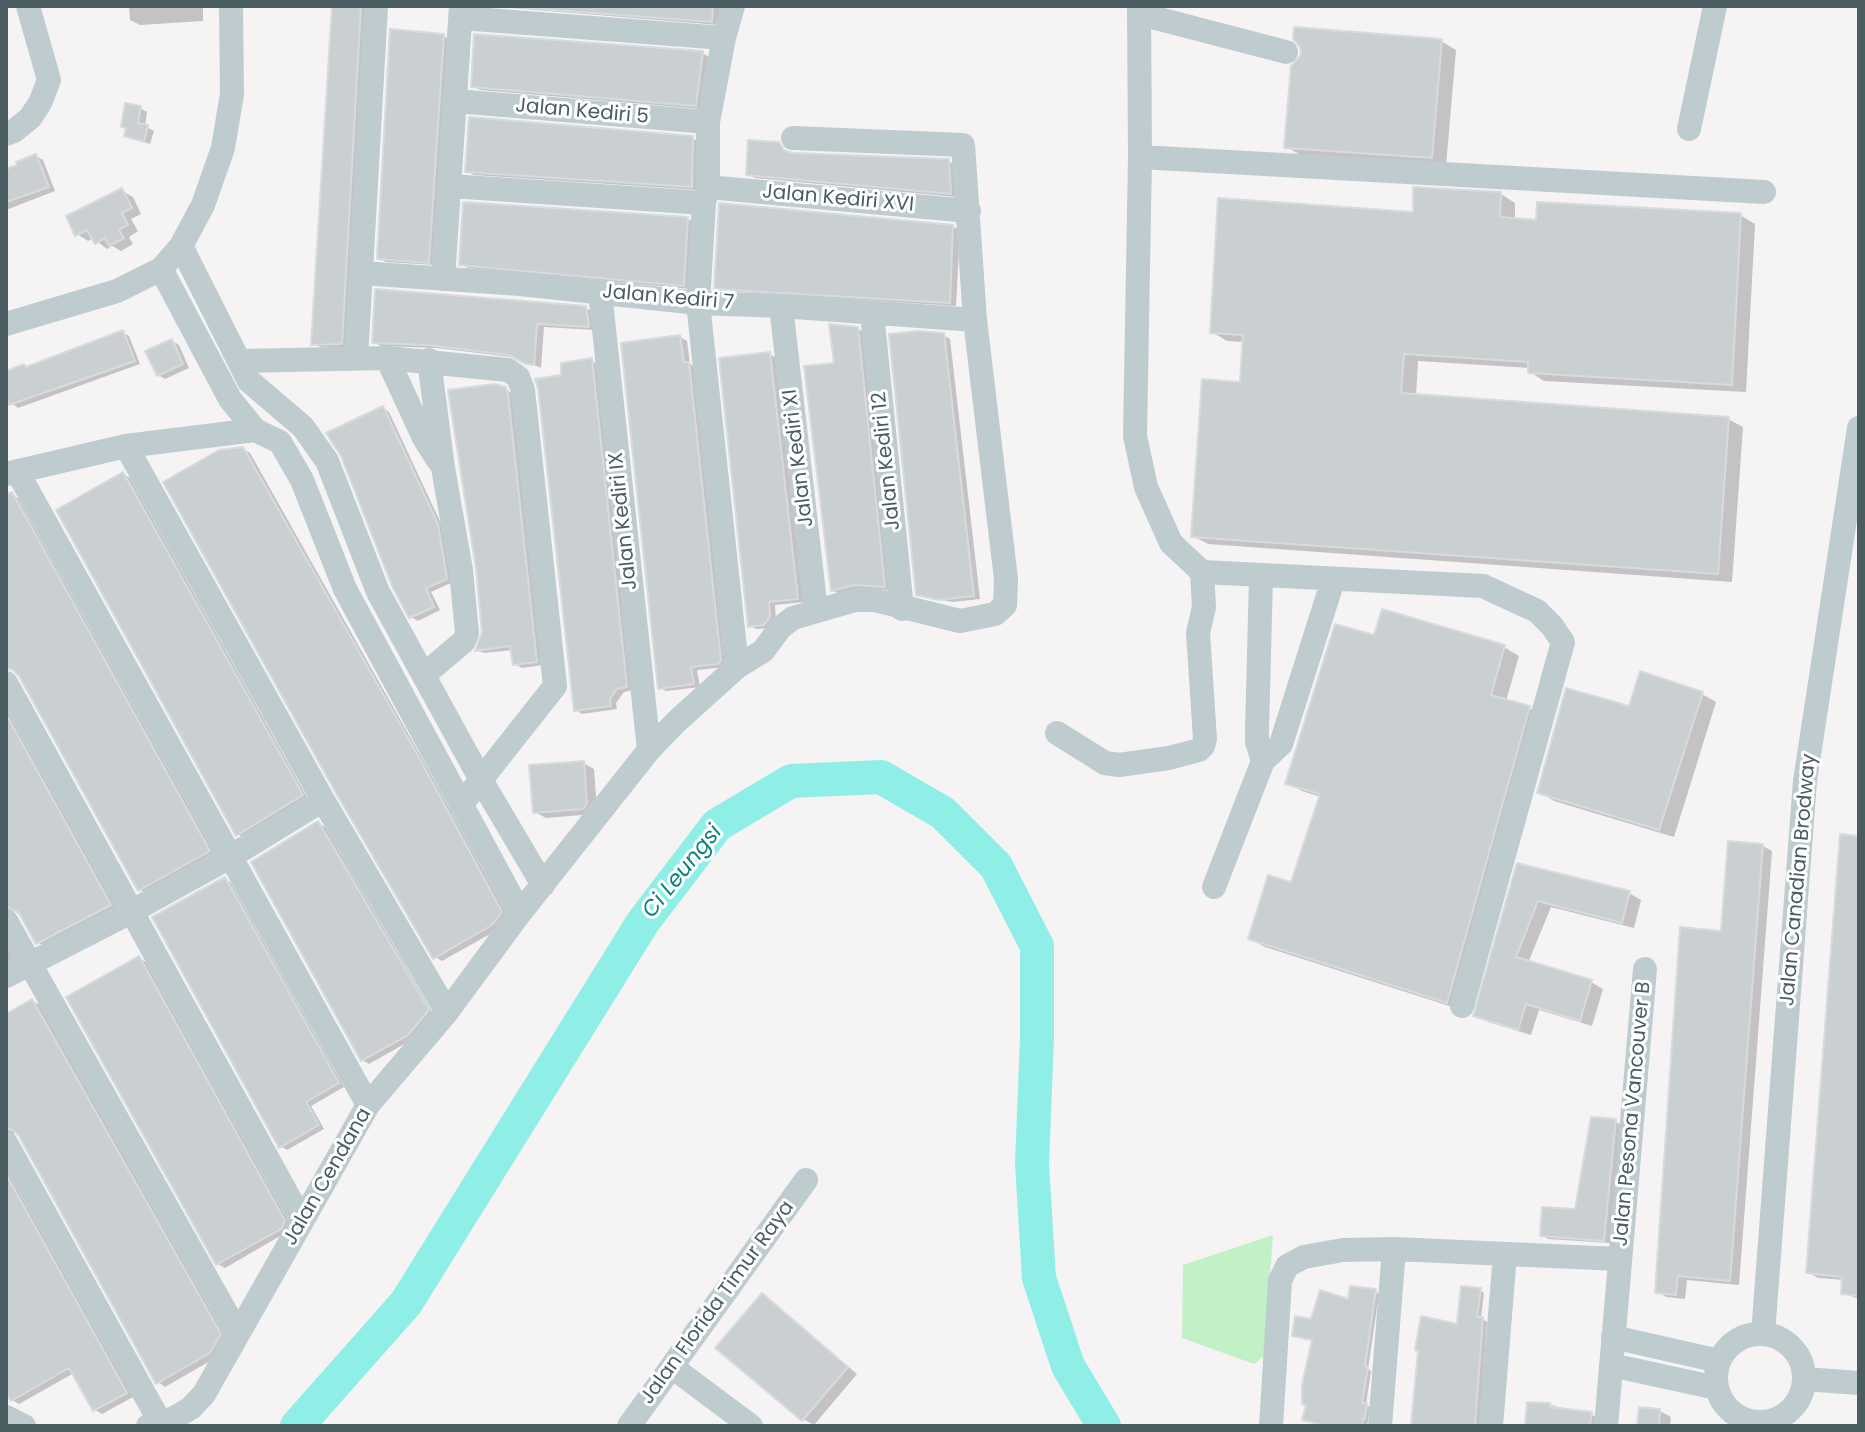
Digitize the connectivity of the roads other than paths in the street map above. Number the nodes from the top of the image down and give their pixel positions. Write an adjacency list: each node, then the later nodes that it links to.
1 (28, 6): 13 (street)
2 (231, 6): 20 (street)
3 (376, 6): 22 (street)
4 (733, 6): 8 (street)
5 (1715, 6): 12 (street)
6 (1139, 10): 9 (street); 15 (street)
7 (461, 12): 8 (street); 10 (street)
8 (724, 38): 11 (street)
9 (1286, 52)
10 (455, 101): 11 (street, Jalan Kediri 5); 16 (street)
11 (708, 122): 18 (street)
12 (1689, 129)
13 (6, 134)
14 (793, 138): 19 (street)
15 (1140, 157): 17 (street); 41 (street)
16 (450, 186): 18 (street, Jalan Kediri XVI); 23 (street)
17 (1764, 192)
18 (706, 195): 19 (street, Jalan Kediri XVI); 25 (street)
19 (969, 211): 28 (street)
20 (181, 246): 21 (street); 33 (street)
21 (161, 269): 29 (street); 35 (street)
22 (361, 273): 23 (street, Jalan Kediri 7); 31 (street)
23 (443, 279): 24 (street, Jalan Kediri 7)
24 (600, 292): 25 (street, Jalan Kediri 7); 50 (street, Jalan Kediri IX)
25 (698, 303): 26 (street, Jalan Kediri 7); 46 (street)
26 (781, 306): 27 (street, Jalan Kediri 7); 45 (street, Jalan Kediri XI)
27 (872, 313): 28 (street, Jalan Kediri 7); 44 (street, Jalan Kediri 12)
28 (975, 320): 44 (street, Jalan Cendana)
29 (6, 324)
30 (387, 358): 31 (street); 32 (street); 37 (street)
31 (356, 359): 33 (street)
32 (429, 360): 37 (street); 52 (street)
33 (239, 361): 47 (street)
34 (1859, 428): 38 (street, Jalan Canadian Brodway)
35 (255, 430): 36 (street); 54 (street)
36 (126, 446): 39 (street); 53 (street)
37 (443, 468): 47 (street)
38 (1856, 469): 40 (street, Jalan Canadian Brodway)
39 (12, 472): 55 (street)
40 (1848, 564): 74 (street, Jalan Canadian Brodway)
41 (1202, 572): 42 (street); 49 (street)
42 (1261, 577): 43 (street); 51 (street)
43 (1333, 580): 51 (street); 64 (street)
44 (902, 609): 45 (street, Jalan Cendana)
45 (816, 611): 46 (street, Jalan Cendana)
46 (737, 667): 50 (street, Jalan Cendana)
47 (424, 675): 52 (street)
48 (6, 683): 58 (street)
49 (1057, 733)
50 (649, 750): 56 (street, Jalan Cendana)
51 (1263, 761): 57 (street)
52 (481, 780): 54 (street); 56 (street)
53 (323, 800): 55 (street); 65 (street)
54 (461, 805): 59 (street)
55 (230, 857): 58 (street); 66 (street)
56 (543, 885): 59 (street, Jalan Cendana)
57 (1214, 887)
58 (133, 911): 61 (street); 69 (street)
59 (520, 913): 65 (street, Jalan Cendana)
60 (6, 921): 61 (street)
61 (29, 963): 63 (street); 73 (street)
62 (1645, 969): 72 (street, Jalan Pesona Vancouver B)
63 (6, 976)
64 (1462, 1006)
65 (447, 1012): 66 (street, Jalan Cendana)
66 (368, 1105): 69 (street, Jalan Cendana)
67 (6, 1143): 83 (street)
68 (806, 1180): 78 (street, Jalan Florida Timur Raya)
69 (302, 1221): 73 (street, Jalan Cendana)
70 (1394, 1249): 71 (street, Jalan Pesona Vancouver B); 88 (street, Jalan Pesona Vancouver B); 89 (street)
71 (1505, 1254): 72 (street, Jalan Pesona Vancouver B); 90 (street)
72 (1620, 1259): 75 (street, Jalan Pesona Vancouver B)
73 (238, 1334): 83 (street, Jalan Cendana)
74 (1763, 1334): 76 (street); 79 (street)
75 (1613, 1337): 76 (street); 77 (street, Jalan Pesona Vancouver B)
76 (1719, 1361): 81 (street)
77 (1611, 1365): 81 (street); 91 (street, Jalan Pesona Vancouver B)
78 (672, 1367): 86 (street, Jalan Florida Timur Raya); 87 (street)
79 (1804, 1379): 80 (street); 84 (street)
80 (1859, 1383)
81 (1717, 1388): 84 (street)
82 (6, 1417): 85 (street)
83 (154, 1424)
84 (1757, 1424)
85 (24, 1426)
86 (629, 1426)
87 (751, 1426)
88 (1271, 1426)
89 (1380, 1426)
90 (1491, 1426)
91 (1606, 1426)

